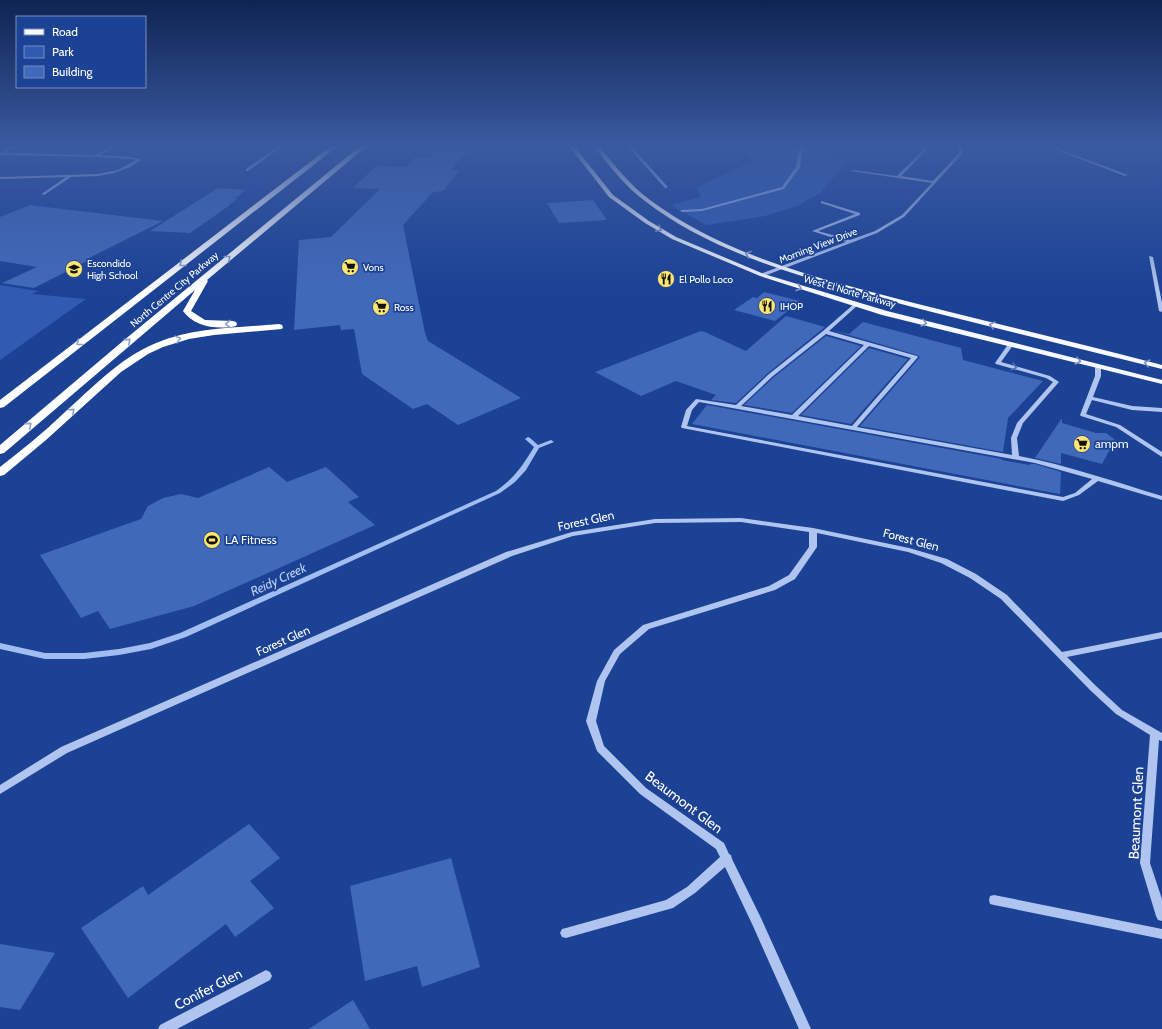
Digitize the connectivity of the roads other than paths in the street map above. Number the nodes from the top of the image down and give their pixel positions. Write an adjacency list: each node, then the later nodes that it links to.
1 (273, 194): 21 (highway, North Centre City Parkway, one-way to 21)
2 (305, 194): 10 (highway, North Centre City Parkway, one-way to 2)
3 (609, 194): 11 (main road, West El Norte Parkway, one-way to 11)
4 (641, 194): 9 (main road, West El Norte Parkway, one-way to 4)
5 (923, 194): 7 (street, Morning View Drive)
6 (822, 202): 7 (street)
7 (851, 242): 9 (street, Morning View Drive)
8 (1151, 257): 13 (street)
9 (785, 267): 11 (street, Morning View Drive); 18 (main road, West El Norte Parkway, one-way to 9)
10 (209, 273): 26 (highway, North Centre City Parkway, one-way to 10); 29 (highway, one-way to 10)
11 (762, 274): 12 (main road, West El Norte Parkway, one-way to 12)
12 (856, 305): 14 (street); 16 (main road, West El Norte Parkway, one-way to 16)
13 (1162, 311)
14 (825, 332): 15 (street); 22 (street)
15 (868, 344): 24 (street); 25 (street)
16 (1011, 344): 17 (main road, West El Norte Parkway, one-way to 17); 28 (street, one-way to 28)
17 (1098, 366): 19 (main road, West El Norte Parkway); 20 (street)
18 (1162, 367)
19 (1162, 382)
20 (1089, 398): 23 (street); 27 (street)
21 (0, 405)
22 (737, 407): 24 (street); 30 (street)
23 (1162, 410)
24 (794, 417): 25 (street)
25 (853, 428): 28 (street)
26 (0, 451)
27 (1162, 456)
28 (1016, 458): 30 (street)
29 (0, 473)
30 (1097, 479): 31 (street)
31 (1162, 498)
32 (813, 530): 34 (street, Forest Glen); 36 (street, Forest Glen); 37 (street, Beaumont Glen)
33 (1162, 635): 34 (street)
34 (1060, 655): 35 (street, Forest Glen)
35 (1158, 735): 39 (street, Beaumont Glen)
36 (0, 790)
37 (727, 858): 40 (street); 44 (street, Beaumont Glen)
38 (994, 900): 41 (street)
39 (1162, 916)
40 (566, 933)
41 (1162, 934)
42 (266, 976): 43 (street, Conifer Glen)
43 (164, 1029)
44 (805, 1029)

